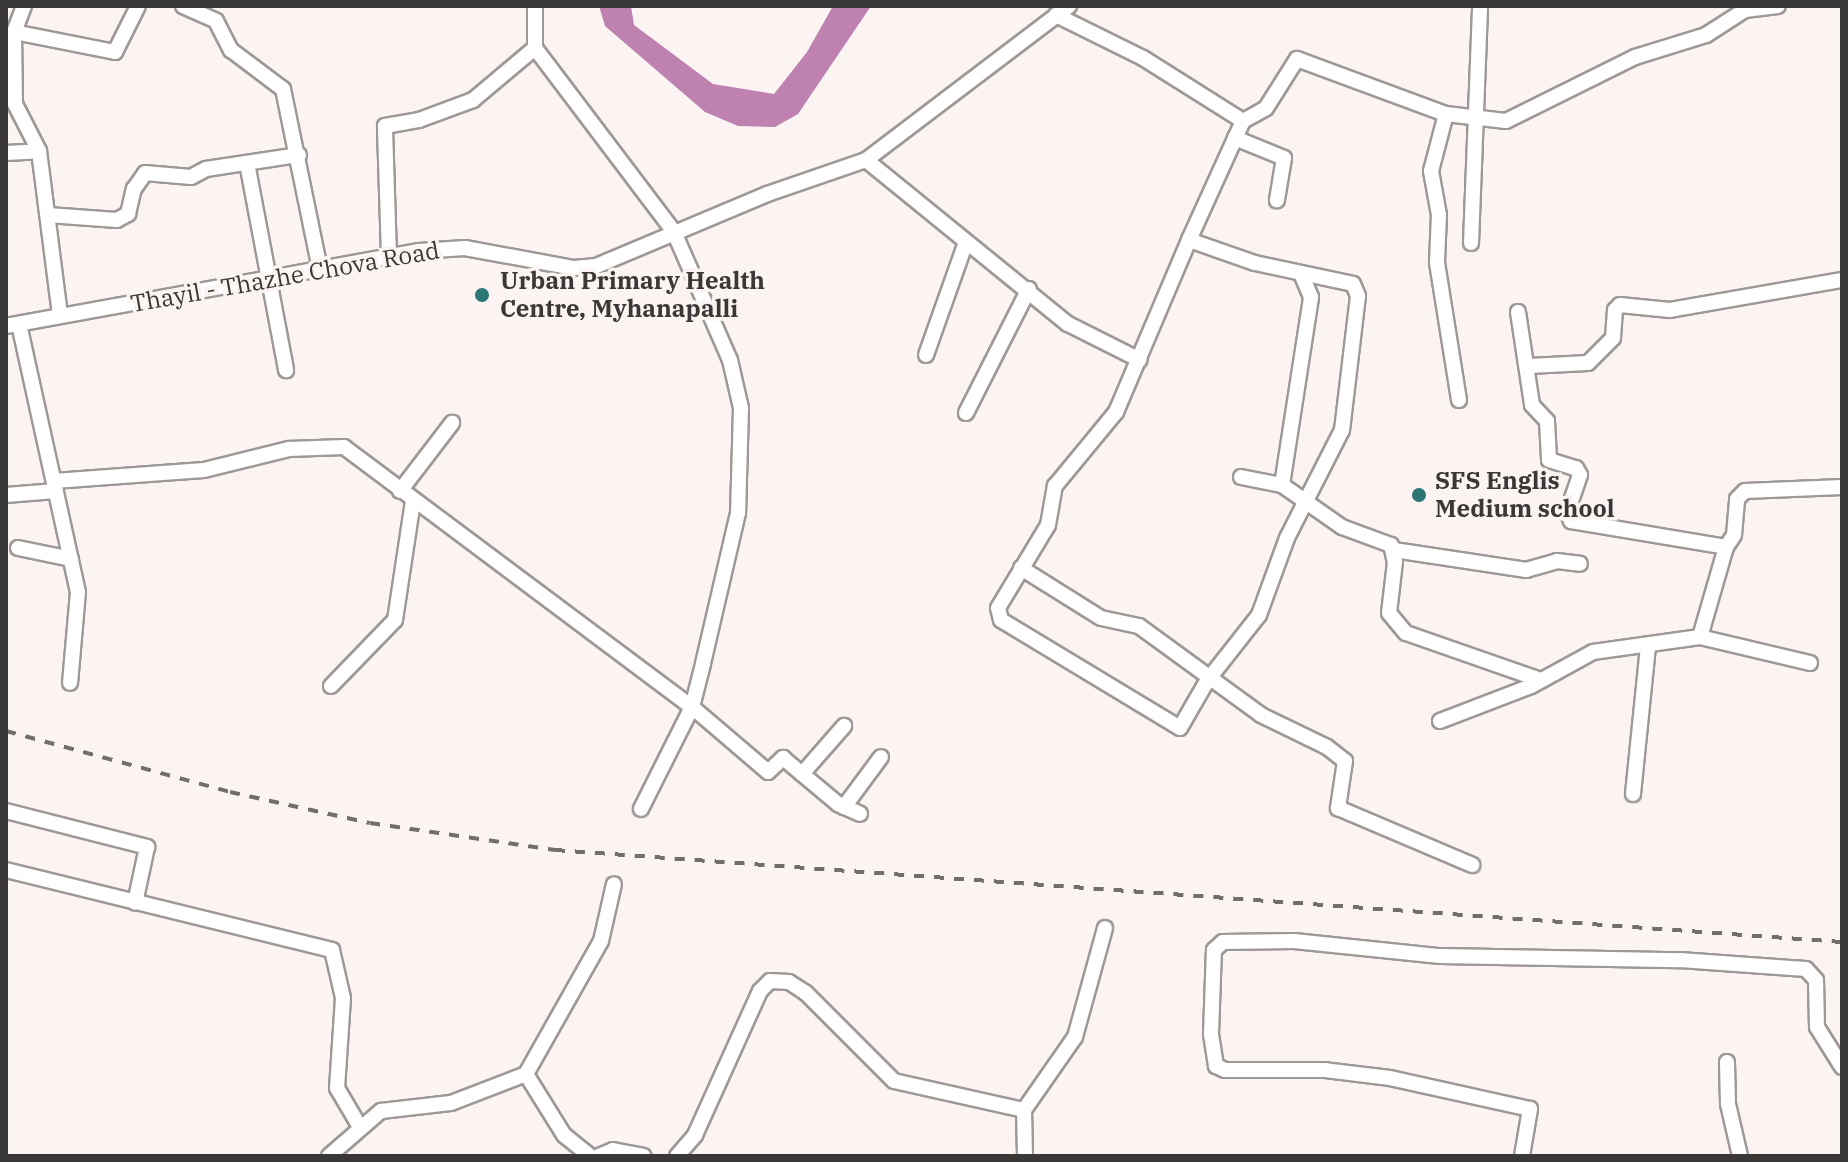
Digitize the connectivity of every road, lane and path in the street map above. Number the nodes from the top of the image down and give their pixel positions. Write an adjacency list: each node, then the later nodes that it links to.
1 (24, 6): 9 (street)
2 (138, 6): 9 (street)
3 (183, 6): 17 (street)
4 (535, 6): 10 (street)
5 (1480, 6): 13 (street)
6 (1778, 6): 8 (street)
7 (1062, 10): 12 (street); 18 (street, Thayil - Thazhe Chova Road)
8 (1734, 11): 13 (street)
9 (14, 32): 15 (street)
10 (535, 48): 22 (street); 26 (street)
11 (1446, 114): 12 (street); 13 (street); 39 (street)
12 (1243, 121): 14 (street)
13 (1477, 121): 25 (street)
14 (1235, 138): 20 (street); 23 (street)
15 (39, 151): 16 (street); 21 (street)
16 (6, 153)
17 (299, 155): 19 (street); 27 (street)
18 (866, 160): 22 (street, Thayil - Thazhe Chova Road); 24 (street)
19 (247, 163): 21 (street); 29 (street)
20 (1277, 200)
21 (48, 215): 33 (street)
22 (674, 232): 26 (street, Thayil - Thazhe Chova Road); 63 (street)
23 (1189, 240): 28 (street); 36 (street)
24 (966, 242): 31 (street); 35 (street)
25 (1471, 243)
26 (389, 256): 27 (street, Thayil - Thazhe Chova Road)
27 (320, 270): 29 (street, Thayil - Thazhe Chova Road)
28 (1301, 274): 43 (street); 48 (street)
29 (272, 279): 33 (street, Thayil - Thazhe Chova Road); 38 (street)
30 (1842, 280): 37 (street)
31 (1029, 289): 36 (street); 40 (street)
32 (1518, 312): 37 (street)
33 (60, 315): 34 (street, Thayil - Thazhe Chova Road)
34 (13, 325): 44 (street)
35 (926, 355)
36 (1140, 360): 55 (street)
37 (1529, 366): 50 (street)
38 (286, 370)
39 (1459, 400)
40 (966, 413)
41 (452, 423): 46 (street)
42 (1241, 477): 43 (street)
43 (1282, 485): 48 (street)
44 (55, 486): 46 (street); 47 (street); 53 (street)
45 (1842, 487): 50 (street)
46 (400, 491): 49 (street)
47 (6, 495)
48 (1306, 500): 52 (street); 59 (street)
49 (413, 501): 62 (street); 63 (street)
50 (1726, 547): 56 (street)
51 (18, 548): 53 (street)
52 (1394, 550): 54 (street); 60 (street)
53 (71, 559): 61 (street)
54 (1580, 564)
55 (1021, 568): 59 (street); 59 (street)
56 (1700, 637): 57 (street); 58 (street)
57 (1648, 646): 60 (street); 68 (street)
58 (1810, 663)
59 (1210, 678): 73 (street)
60 (1541, 680): 64 (street)
61 (70, 683)
62 (331, 686)
63 (692, 707): 67 (street); 70 (street)
64 (1440, 721)
65 (844, 726): 67 (street)
66 (881, 757): 69 (street)
67 (802, 774): 69 (street)
68 (1633, 794)
69 (844, 807): 72 (street)
70 (641, 809)
71 (6, 811): 76 (street)
72 (860, 814)
73 (1472, 865)
74 (6, 870): 76 (street)
75 (614, 884): 80 (street)
76 (135, 903): 82 (street)
77 (1105, 928): 81 (street)
78 (1727, 1062): 90 (street)
79 (1842, 1067): 89 (street)
80 (526, 1074): 82 (street); 84 (street)
81 (1024, 1110): 87 (street); 88 (street)
82 (360, 1127): 83 (street)
83 (329, 1156)
84 (590, 1156)
85 (599, 1156): 86 (street)
86 (643, 1156)
87 (677, 1156)
88 (1025, 1156)
89 (1522, 1156)
90 (1740, 1156)

